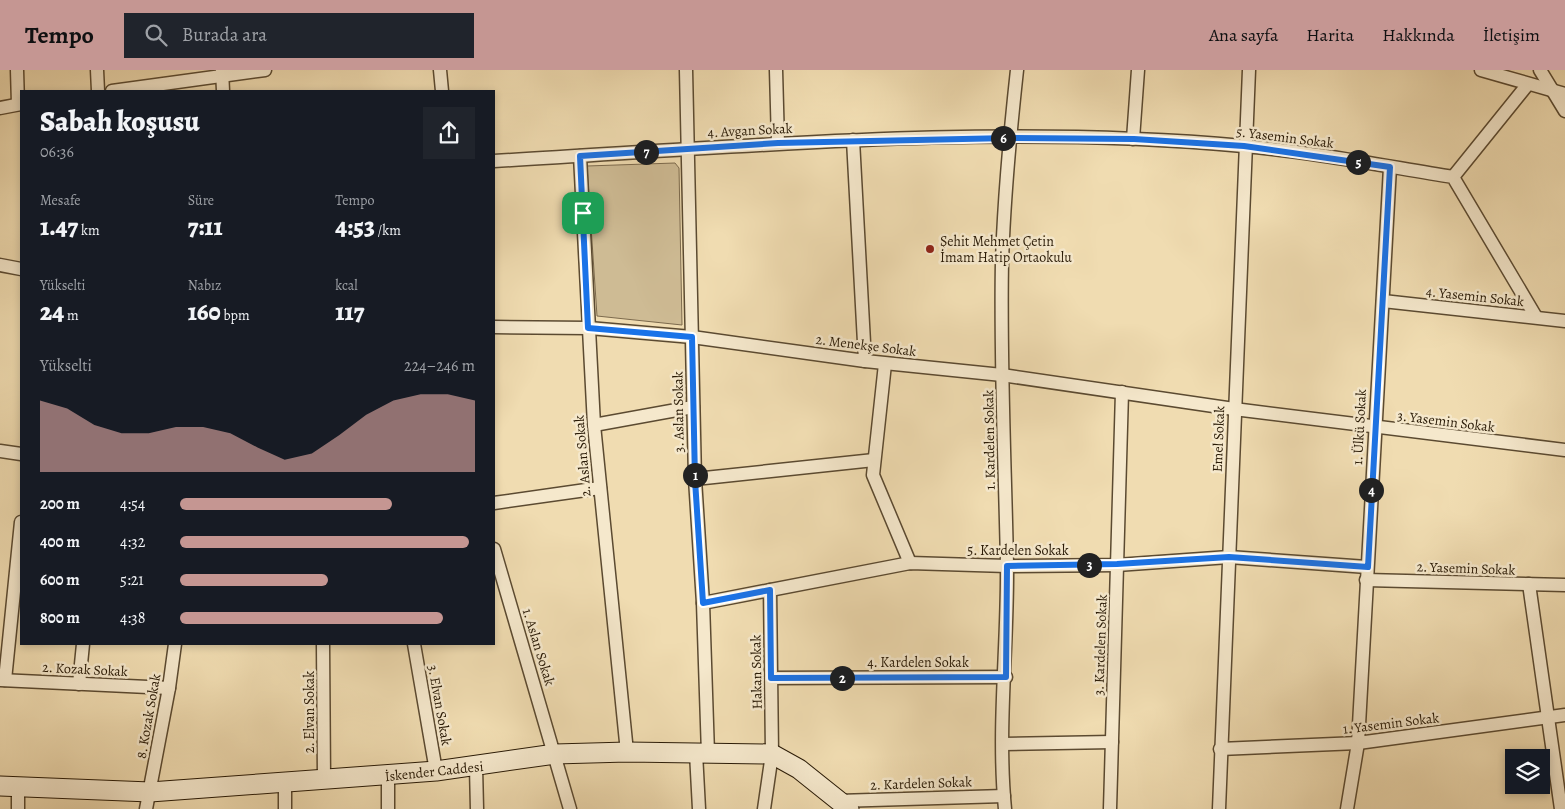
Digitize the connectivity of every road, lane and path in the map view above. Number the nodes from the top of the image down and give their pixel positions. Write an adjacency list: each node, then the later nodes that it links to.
1 (17, 70): 20 (street)
2 (97, 70): 14 (street)
3 (265, 70): 12 (street)
4 (440, 70): 17 (street)
5 (686, 70): 28 (street, 3. Aslan Sokak)
6 (776, 70): 26 (street)
7 (1017, 70): 23 (street, 1. Kardelen Sokak)
8 (1138, 70): 24 (street)
9 (1249, 70): 27 (street, Emel Sokak)
10 (1481, 70): 13 (street)
11 (1540, 70): 18 (street)
12 (223, 74): 15 (street); 16 (street)
13 (1528, 84): 18 (street); 32 (street)
14 (98, 90)
15 (119, 90)
16 (223, 90)
17 (442, 90)
18 (1552, 91): 19 (street); 22 (street)
19 (1565, 94)
20 (19, 104): 21 (street)
21 (0, 108)
22 (1565, 111)
23 (1009, 138): 24 (street, 5. Yasemin Sokak); 25 (street, 4. Avgan Sokak); 43 (street, 1. Kardelen Sokak)
24 (1134, 139): 27 (street, 5. Yasemin Sokak)
25 (853, 140): 26 (street, 4. Avgan Sokak); 41 (street)
26 (778, 143): 28 (street, 4. Avgan Sokak)
27 (1244, 146): 31 (street, 5. Yasemin Sokak); 46 (street, Emel Sokak)
28 (688, 149): 29 (street, 4. Avgan Sokak); 40 (street, 3. Aslan Sokak)
29 (580, 156): 30 (street, 4. Avgan Sokak); 39 (street, 2. Aslan Sokak)
30 (495, 161)
31 (1390, 167): 32 (street, 5. Yasemin Sokak); 35 (street, 1. Ülkü Sokak)
32 (1453, 177): 36 (street)
33 (0, 265): 34 (street)
34 (20, 269)
35 (1383, 302): 36 (street, 4. Yasemin Sokak); 48 (street, 1. Ülkü Sokak)
36 (1536, 317): 37 (street, 4. Yasemin Sokak)
37 (1565, 321)
38 (495, 327): 39 (street, 2. Menekşe Sokak)
39 (588, 328): 40 (street, 2. Menekşe Sokak); 47 (street, 2. Aslan Sokak)
40 (692, 337): 41 (street, 2. Menekşe Sokak); 45 (street, 3. Aslan Sokak)
41 (865, 361): 42 (street, 2. Menekşe Sokak)
42 (885, 364): 43 (street, 2. Menekşe Sokak); 52 (street)
43 (1002, 375): 44 (street, 2. Menekşe Sokak); 62 (street, 1. Kardelen Sokak)
44 (1122, 392): 46 (street, 2. Menekşe Sokak); 61 (street, 3. Kardelen Sokak)
45 (693, 407): 47 (street); 53 (street, 3. Aslan Sokak)
46 (1234, 409): 48 (street, 3. Yasemin Sokak); 59 (street, Emel Sokak)
47 (594, 425): 54 (street, 2. Aslan Sokak)
48 (1374, 427): 49 (street, 3. Yasemin Sokak); 63 (street, 1. Ülkü Sokak)
49 (1565, 450)
50 (0, 451): 51 (street)
51 (20, 454)
52 (874, 460): 53 (street); 60 (street)
53 (695, 480): 68 (street, 3. Aslan Sokak)
54 (600, 488): 55 (street); 84 (street, 2. Aslan Sokak)
55 (495, 503)
56 (20, 538): 58 (street)
57 (495, 552): 86 (street, 1. Aslan Sokak)
58 (19, 553): 75 (street)
59 (1229, 557): 61 (street, 5. Kardelen Sokak); 63 (street, 5. Kardelen Sokak); 83 (street, Emel Sokak)
60 (910, 563): 62 (street, 5. Kardelen Sokak); 67 (street, 5. Kardelen Sokak)
61 (1117, 564): 62 (street, 5. Kardelen Sokak); 80 (street, 3. Kardelen Sokak)
62 (1007, 566): 73 (street, 1. Kardelen Sokak)
63 (1368, 567): 64 (street, 1. Ülkü Sokak)
64 (1366, 580): 65 (street, 2. Yasemin Sokak); 81 (street, 1. Ülkü Sokak)
65 (1529, 584): 66 (street, 2. Yasemin Sokak); 79 (street)
66 (1565, 585)
67 (770, 590): 68 (street, 5. Kardelen Sokak); 74 (street, Hakan Sokak)
68 (703, 603): 85 (street, 3. Aslan Sokak)
69 (83, 645): 76 (street)
70 (175, 645): 77 (street, 8. Kozak Sokak)
71 (323, 645): 91 (street, 2. Elvan Sokak)
72 (414, 645): 89 (street, 3. Elvan Sokak)
73 (1006, 677): 74 (street, 4. Kardelen Sokak); 82 (street, 1. Kardelen Sokak)
74 (771, 678): 87 (street, Hakan Sokak)
75 (2, 680): 76 (street, 2. Kozak Sokak)
76 (80, 684): 77 (street, 2. Kozak Sokak)
77 (169, 688): 95 (street, 8. Kozak Sokak)
78 (1565, 715): 79 (street, 1. Yasemin Sokak)
79 (1548, 718): 81 (street, 1. Yasemin Sokak); 108 (street)
80 (1112, 742): 82 (street); 105 (street, 3. Kardelen Sokak)
81 (1358, 743): 83 (street, 1. Yasemin Sokak); 107 (street, 1. Ülkü Sokak)
82 (1003, 744): 94 (street, 1. Kardelen Sokak)
83 (1220, 749): 106 (street, Emel Sokak)
84 (627, 752): 85 (street, İskender Caddesi); 86 (street, İskender Caddesi)
85 (702, 753): 87 (street, İskender Caddesi); 102 (street, 3. Aslan Sokak)
86 (555, 754): 88 (street, İskender Caddesi); 101 (street, 1. Aslan Sokak)
87 (772, 754): 96 (street, İskender Caddesi); 103 (street, Hakan Sokak)
88 (476, 767): 89 (street, İskender Caddesi); 100 (street)
89 (436, 771): 90 (street, İskender Caddesi)
90 (388, 776): 91 (street, İskender Caddesi); 99 (street)
91 (324, 780): 92 (street, İskender Caddesi)
92 (285, 782): 95 (street, İskender Caddesi); 98 (street)
93 (9, 786): 95 (street, İskender Caddesi); 97 (street)
94 (1004, 796): 96 (street, 2. Kardelen Sokak); 104 (street, 1. Kardelen Sokak)
95 (148, 801)
96 (844, 805)
97 (18, 809)
98 (285, 809)
99 (388, 809)
100 (478, 809)
101 (570, 809)
102 (699, 809)
103 (764, 809)
104 (1006, 809)
105 (1110, 809)
106 (1219, 809)
107 (1347, 809)
108 (1561, 809)

